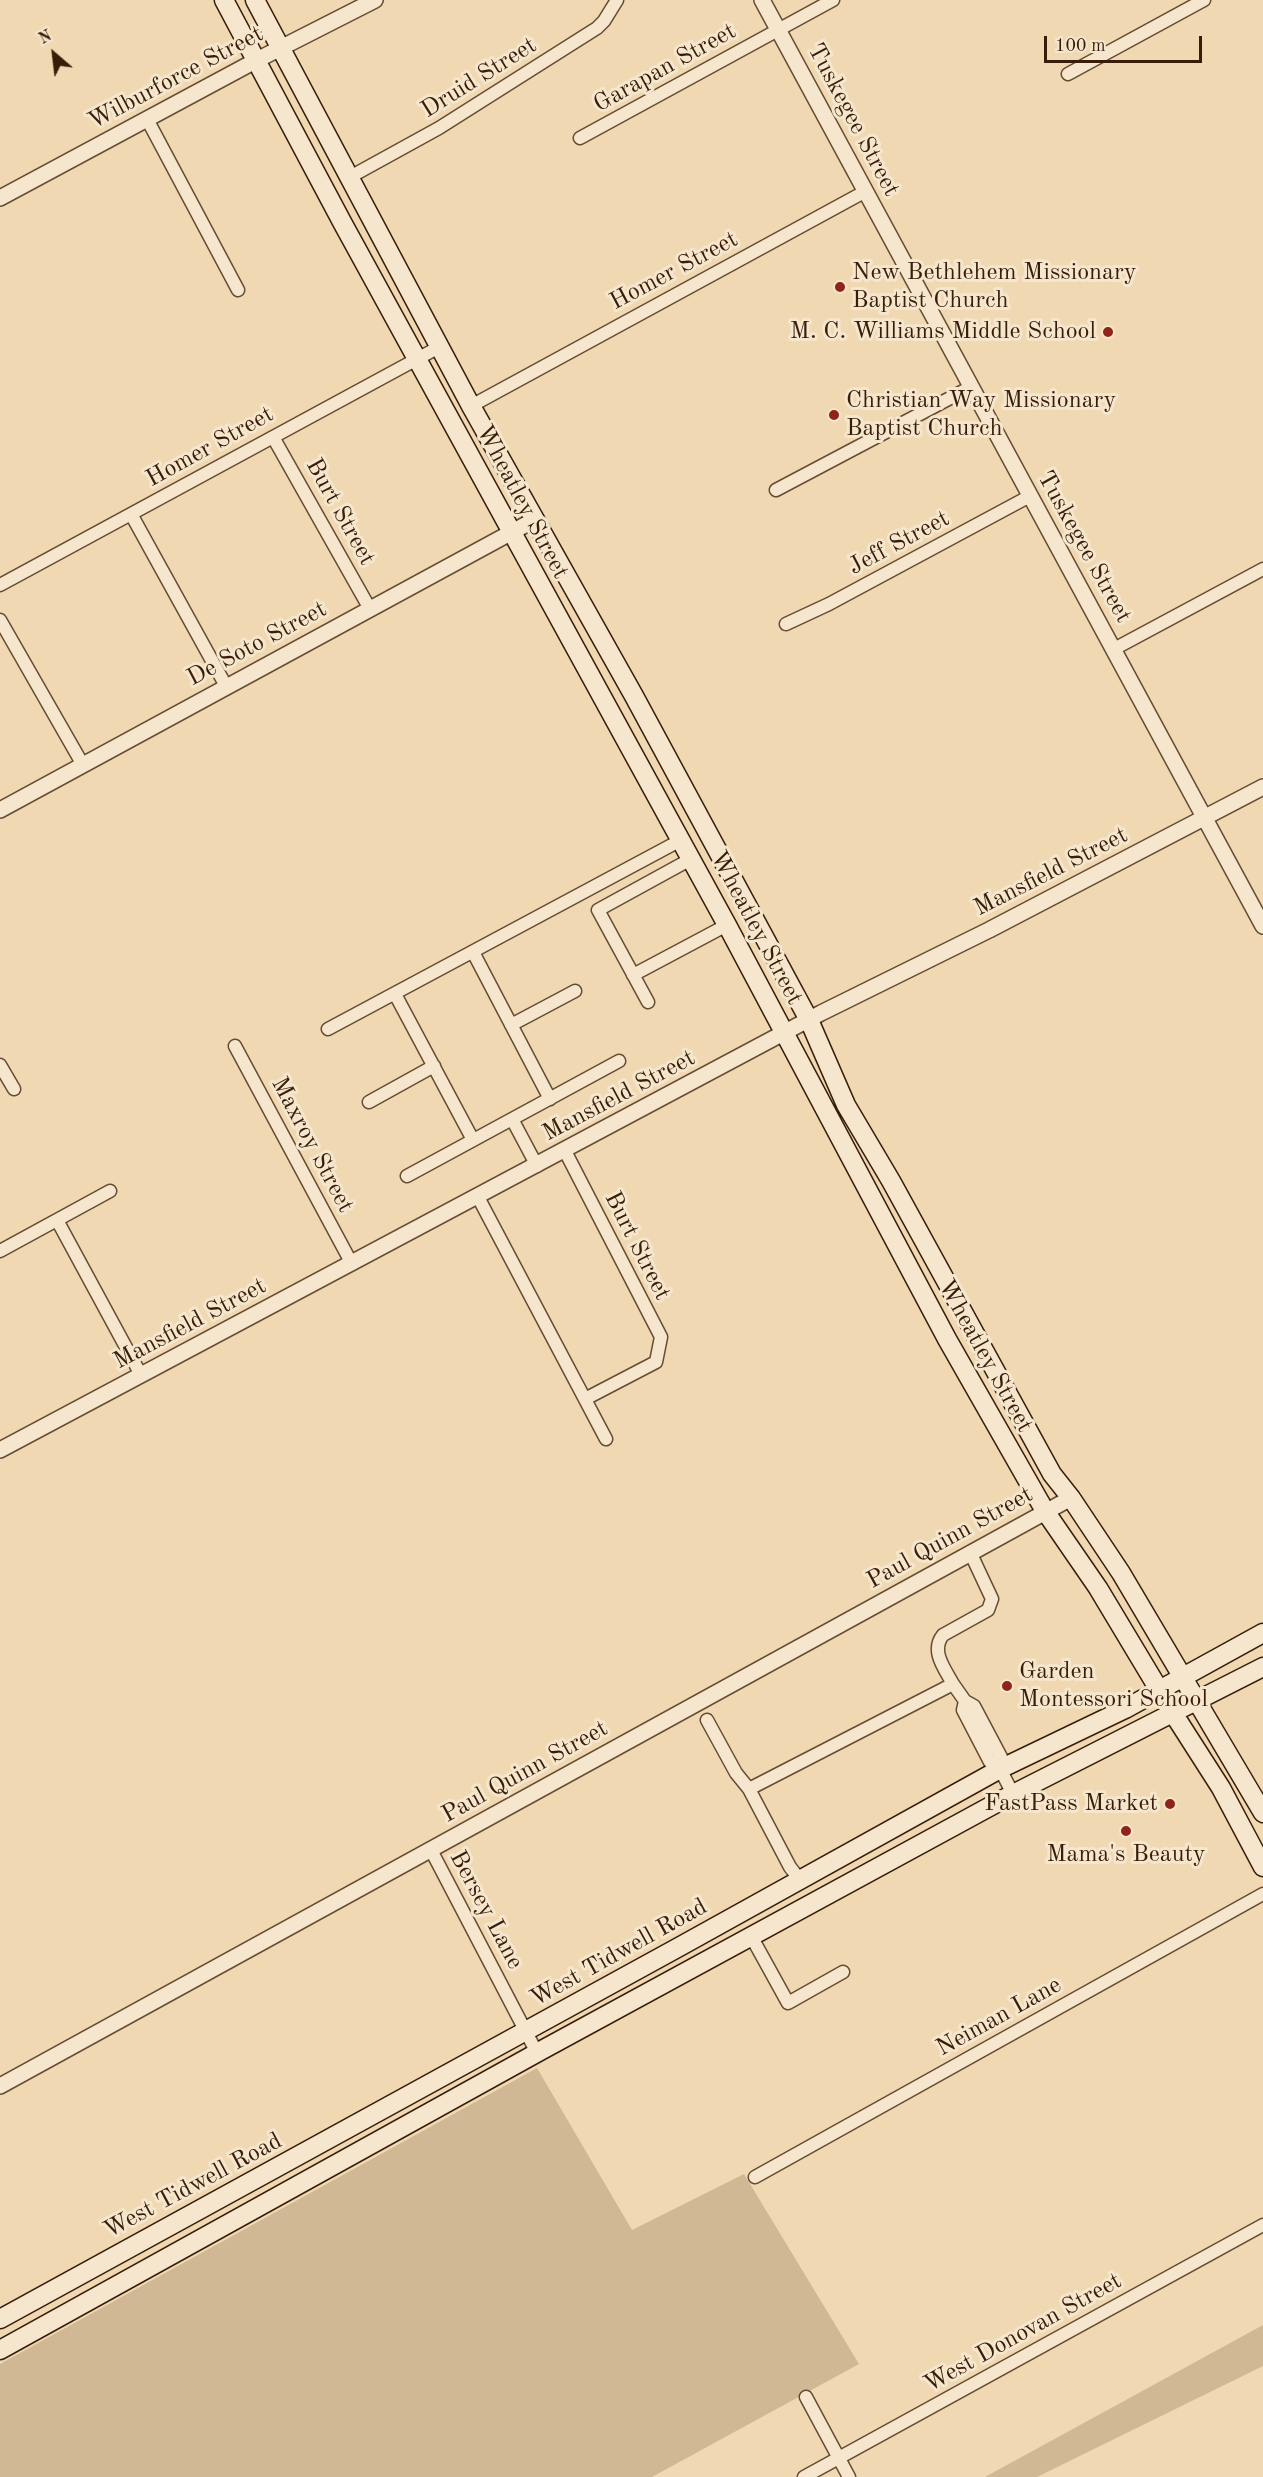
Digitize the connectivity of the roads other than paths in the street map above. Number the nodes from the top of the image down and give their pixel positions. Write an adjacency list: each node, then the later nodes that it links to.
1 (224, 0): 10 (main road, Wheatley Street)
2 (255, 0): 9 (main road, Wheatley Street)
3 (374, 0): 9 (street, Wilburforce Street)
4 (617, 0): 14 (street, Druid Street)
5 (762, 0): 8 (street, Tuskegee Street)
6 (833, 0): 8 (street, Garapan Street)
7 (1204, 0): 11 (street)
8 (778, 30): 13 (street, Garapan Street); 15 (street, Tuskegee Street)
9 (281, 48): 10 (street, Wilburforce Street); 14 (main road, Wheatley Street)
10 (257, 60): 12 (street, Wilburforce Street); 18 (main road, Wheatley Street)
11 (1068, 74)
12 (147, 119): 16 (street, Wilburforce Street); 19 (street)
13 (580, 138)
14 (350, 177): 17 (main road, Wheatley Street)
15 (866, 191): 22 (street, Tuskegee Street); 23 (street, Homer Street)
16 (0, 198)
17 (367, 209): 18 (main road); 20 (main road, Wheatley Street)
18 (342, 222): 21 (main road, Wheatley Street)
19 (238, 290)
20 (441, 346): 21 (street, Homer Street); 23 (main road, Wheatley Street)
21 (416, 358): 24 (street, Homer Street); 29 (main road, Wheatley Street)
22 (971, 387): 25 (street); 26 (street, Tuskegee Street)
23 (471, 406): 28 (main road, Wheatley Street)
24 (273, 437): 27 (street, Homer Street); 32 (street, Burt Street)
25 (776, 490)
26 (1030, 496): 34 (street, Jeff Street); 35 (street, Tuskegee Street)
27 (131, 514): 31 (street, Homer Street); 37 (street)
28 (536, 519): 29 (street, De Soto Street); 36 (main road, Wheatley Street)
29 (511, 533): 32 (street, De Soto Street); 38 (main road, Wheatley Street)
30 (1263, 569): 35 (street)
31 (0, 585)
32 (370, 609): 37 (street, De Soto Street)
33 (0, 620): 39 (street)
34 (786, 624)
35 (1114, 649): 42 (street, Tuskegee Street)
36 (628, 684): 38 (main road); 44 (main road, Wheatley Street)
37 (226, 686): 39 (street, De Soto Street)
38 (601, 698): 43 (main road, Wheatley Street)
39 (83, 765): 41 (street, De Soto Street)
40 (1263, 787): 42 (street, Mansfield Street)
41 (0, 810)
42 (1204, 818): 47 (street, Tuskegee Street); 53 (street, Mansfield Street)
43 (681, 840): 45 (main road, Wheatley Street); 48 (street)
44 (715, 847): 45 (main road); 53 (main road, Wheatley Street)
45 (691, 860): 46 (main road, Wheatley Street); 49 (street)
46 (727, 925): 49 (street); 56 (main road, Wheatley Street)
47 (1263, 926)
48 (473, 952): 51 (street); 54 (street)
49 (633, 975): 52 (street)
50 (575, 991): 54 (street)
51 (395, 993): 55 (street); 60 (street)
52 (648, 1002)
53 (809, 1020): 56 (street, Mansfield Street); 69 (main road, Wheatley Street)
54 (511, 1025): 62 (street)
55 (328, 1029)
56 (785, 1032): 66 (street, Mansfield Street); 71 (main road, Wheatley Street)
57 (235, 1046): 75 (street, Maxroy Street)
58 (619, 1061): 62 (street)
59 (0, 1065): 61 (street)
60 (434, 1066): 63 (street); 65 (street)
61 (14, 1089)
62 (550, 1098): 64 (street)
63 (369, 1102)
64 (512, 1119): 65 (street); 67 (street)
65 (473, 1140): 68 (street)
66 (565, 1151): 67 (street, Mansfield Street); 79 (street, Burt Street)
67 (537, 1166): 72 (street, Mansfield Street)
68 (407, 1176)
69 (891, 1181): 71 (main road); 76 (main road, Wheatley Street)
70 (110, 1191): 73 (street)
71 (868, 1194): 77 (main road, Wheatley Street)
72 (478, 1197): 75 (street, Mansfield Street); 79 (street)
73 (57, 1220): 74 (street); 78 (street)
74 (0, 1251)
75 (352, 1264): 78 (street, Mansfield Street)
76 (977, 1340): 77 (main road); 82 (main road, Wheatley Street)
77 (955, 1353): 83 (main road, Wheatley Street)
78 (141, 1375): 81 (street, Mansfield Street)
79 (585, 1399): 80 (street)
80 (606, 1439)
81 (0, 1450)
82 (1071, 1498): 83 (street, Paul Quinn Street); 87 (main road, Wheatley Street)
83 (1045, 1511): 84 (street, Paul Quinn Street); 89 (main road, Wheatley Street)
84 (970, 1552): 88 (street); 97 (street, Paul Quinn Street)
85 (1263, 1633): 87 (main road, West Tidwell Road)
86 (1263, 1667): 90 (main road, West Tidwell Road)
87 (1182, 1677): 89 (main road, West Tidwell Road); 90 (main road, Wheatley Street)
88 (953, 1684): 93 (street); 94 (street)
89 (1159, 1690): 91 (main road, Wheatley Street); 93 (main road, West Tidwell Road)
90 (1196, 1702): 91 (main road, West Tidwell Road); 96 (main road, Wheatley Street)
91 (1173, 1713): 95 (main road, West Tidwell Road); 98 (main road, Wheatley Street)
92 (707, 1720): 94 (street)
93 (999, 1766): 95 (street); 99 (main road, West Tidwell Road)
94 (749, 1789): 99 (street)
95 (1013, 1794): 101 (main road, West Tidwell Road)
96 (1263, 1813)
97 (431, 1850): 105 (street, Bersey Lane); 107 (street, Paul Quinn Street)
98 (1263, 1867)
99 (795, 1874): 102 (main road, West Tidwell Road)
100 (1263, 1894): 110 (street, Neiman Lane)
101 (751, 1936): 103 (main road, West Tidwell Road); 104 (street)
102 (680, 1947): 103 (main road); 105 (main road, West Tidwell Road)
103 (692, 1968): 106 (main road, West Tidwell Road)
104 (843, 1972)
105 (527, 2030): 106 (street, Bersey Lane); 108 (main road, West Tidwell Road)
106 (537, 2053): 109 (main road, West Tidwell Road)
107 (0, 2086)
108 (380, 2111): 109 (main road); 112 (main road, West Tidwell Road)
109 (387, 2136): 113 (main road, West Tidwell Road)
110 (755, 2177)
111 (1263, 2225): 117 (street, West Donovan Street)
112 (86, 2271): 113 (main road); 114 (main road, West Tidwell Road)
113 (95, 2298): 115 (main road, West Tidwell Road)
114 (0, 2319)
115 (0, 2350)
116 (806, 2397): 117 (street)
117 (838, 2458): 118 (street, West Donovan Street); 119 (street)
118 (804, 2477)
119 (849, 2477)

